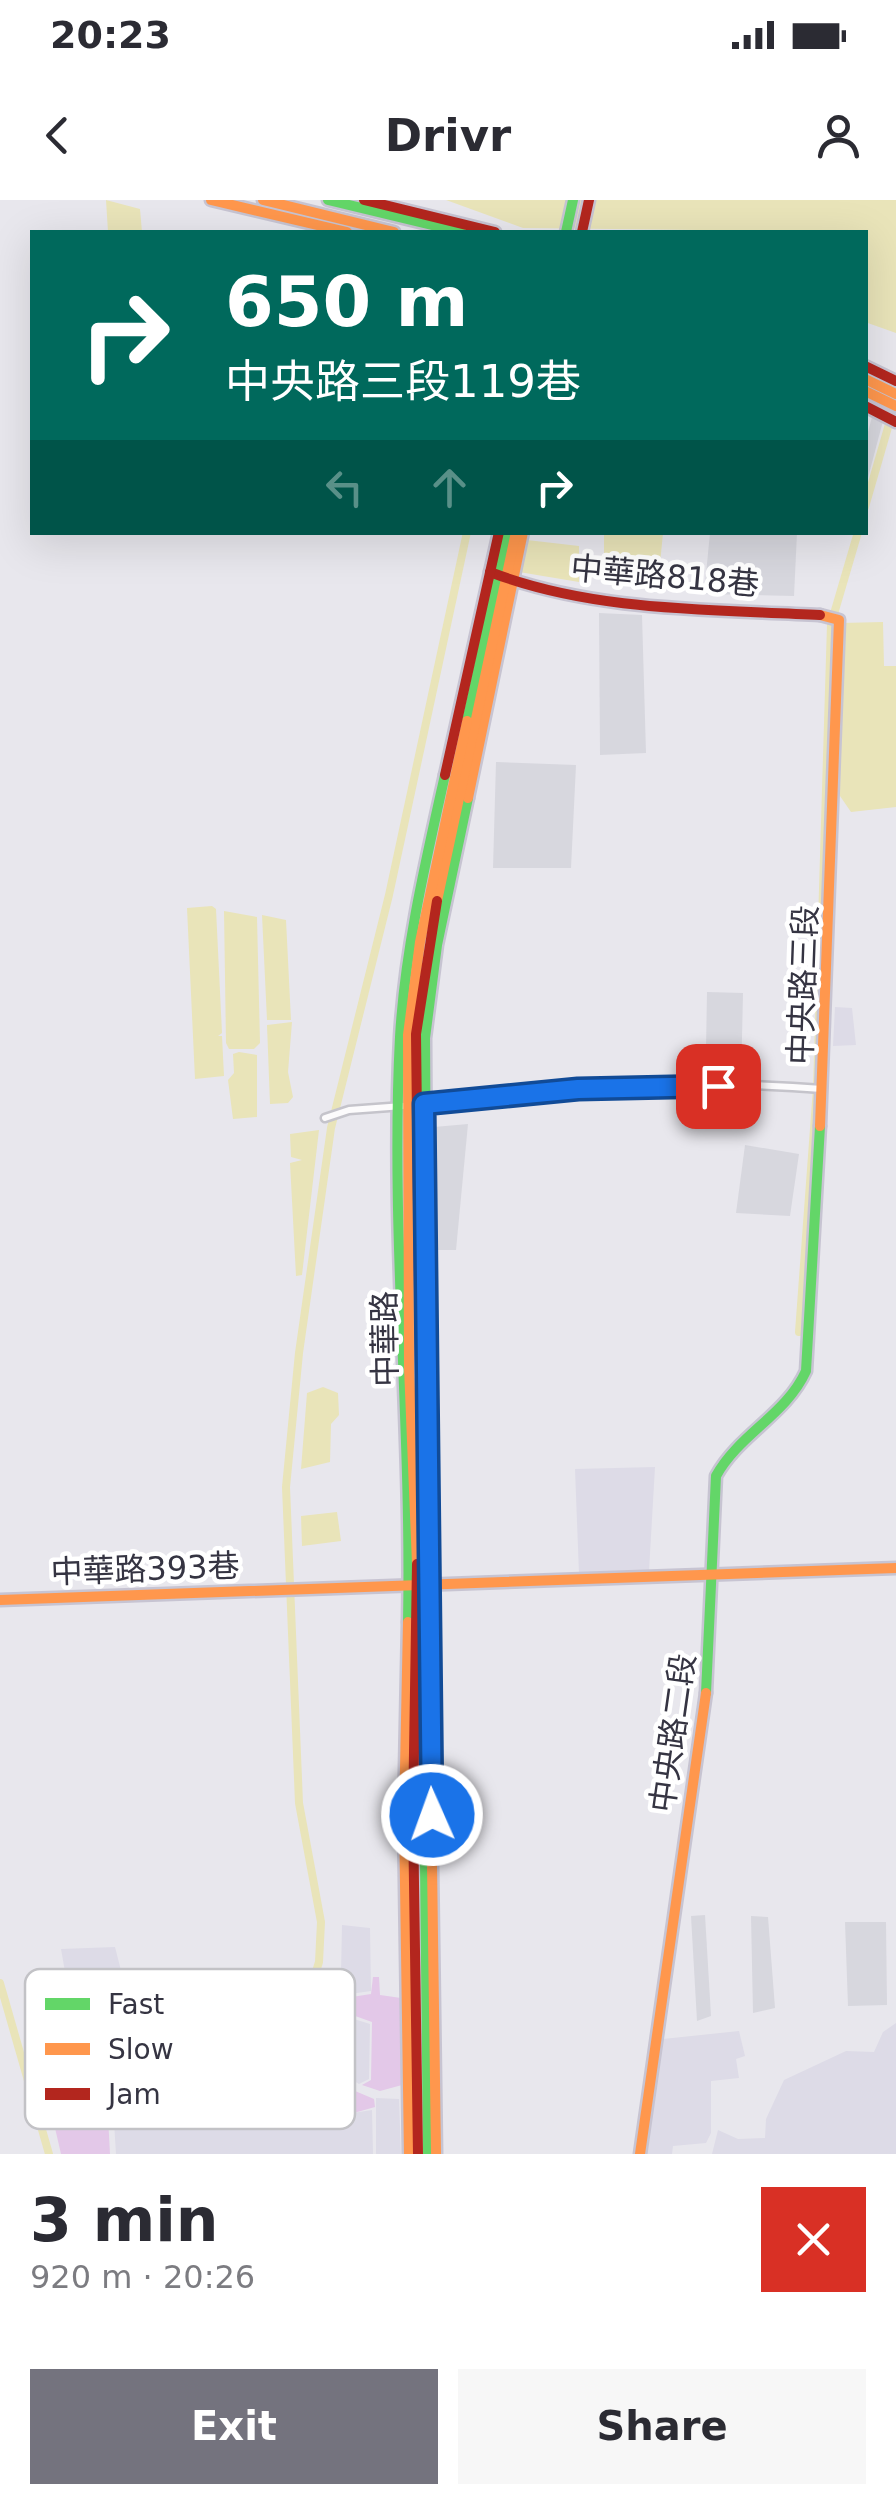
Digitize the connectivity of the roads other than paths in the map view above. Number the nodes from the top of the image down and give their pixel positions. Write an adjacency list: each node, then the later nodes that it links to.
1 (212, 200): 7 (main road)
2 (263, 200): 8 (main road)
3 (328, 200): 9 (main road)
4 (364, 200): 10 (main road)
5 (574, 200): 11 (main road)
6 (589, 200): 12 (main road)
7 (338, 230)
8 (386, 230)
9 (454, 230)
10 (487, 230)
11 (566, 230)
12 (582, 230)
13 (868, 367): 15 (main road)
14 (868, 380): 17 (main road)
15 (896, 381)
16 (868, 392): 18 (main road)
17 (896, 394)
18 (896, 406)
19 (868, 408): 20 (main road)
20 (896, 422)
21 (499, 535): 24 (main road, 中華路)
22 (508, 535): 24 (main road, 中華路)
23 (518, 535): 24 (main road, 中華路)
24 (502, 578): 25 (main road, 中華路818巷); 27 (main road, 中華路); 27 (main road, 中華路)
25 (839, 620): 26 (main road, 中央路三段)
26 (823, 1090): 27 (street); 29 (main road, 中央路三段)
27 (413, 1105): 28 (street); 32 (main road, 中華路); 32 (main road, 中華路)
28 (325, 1118)
29 (808, 1351): 31 (main road, 中央路二段)
30 (896, 1568): 31 (main road, 中華路393巷)
31 (713, 1574): 32 (main road, 中華路393巷); 37 (main road, 中央路二段)
32 (420, 1585): 33 (main road, 中華路393巷); 34 (main road, 中華路); 35 (main road, 中華路); 36 (main road, 中華路)
33 (0, 1600)
34 (409, 2154)
35 (418, 2154)
36 (432, 2154)
37 (640, 2154)

